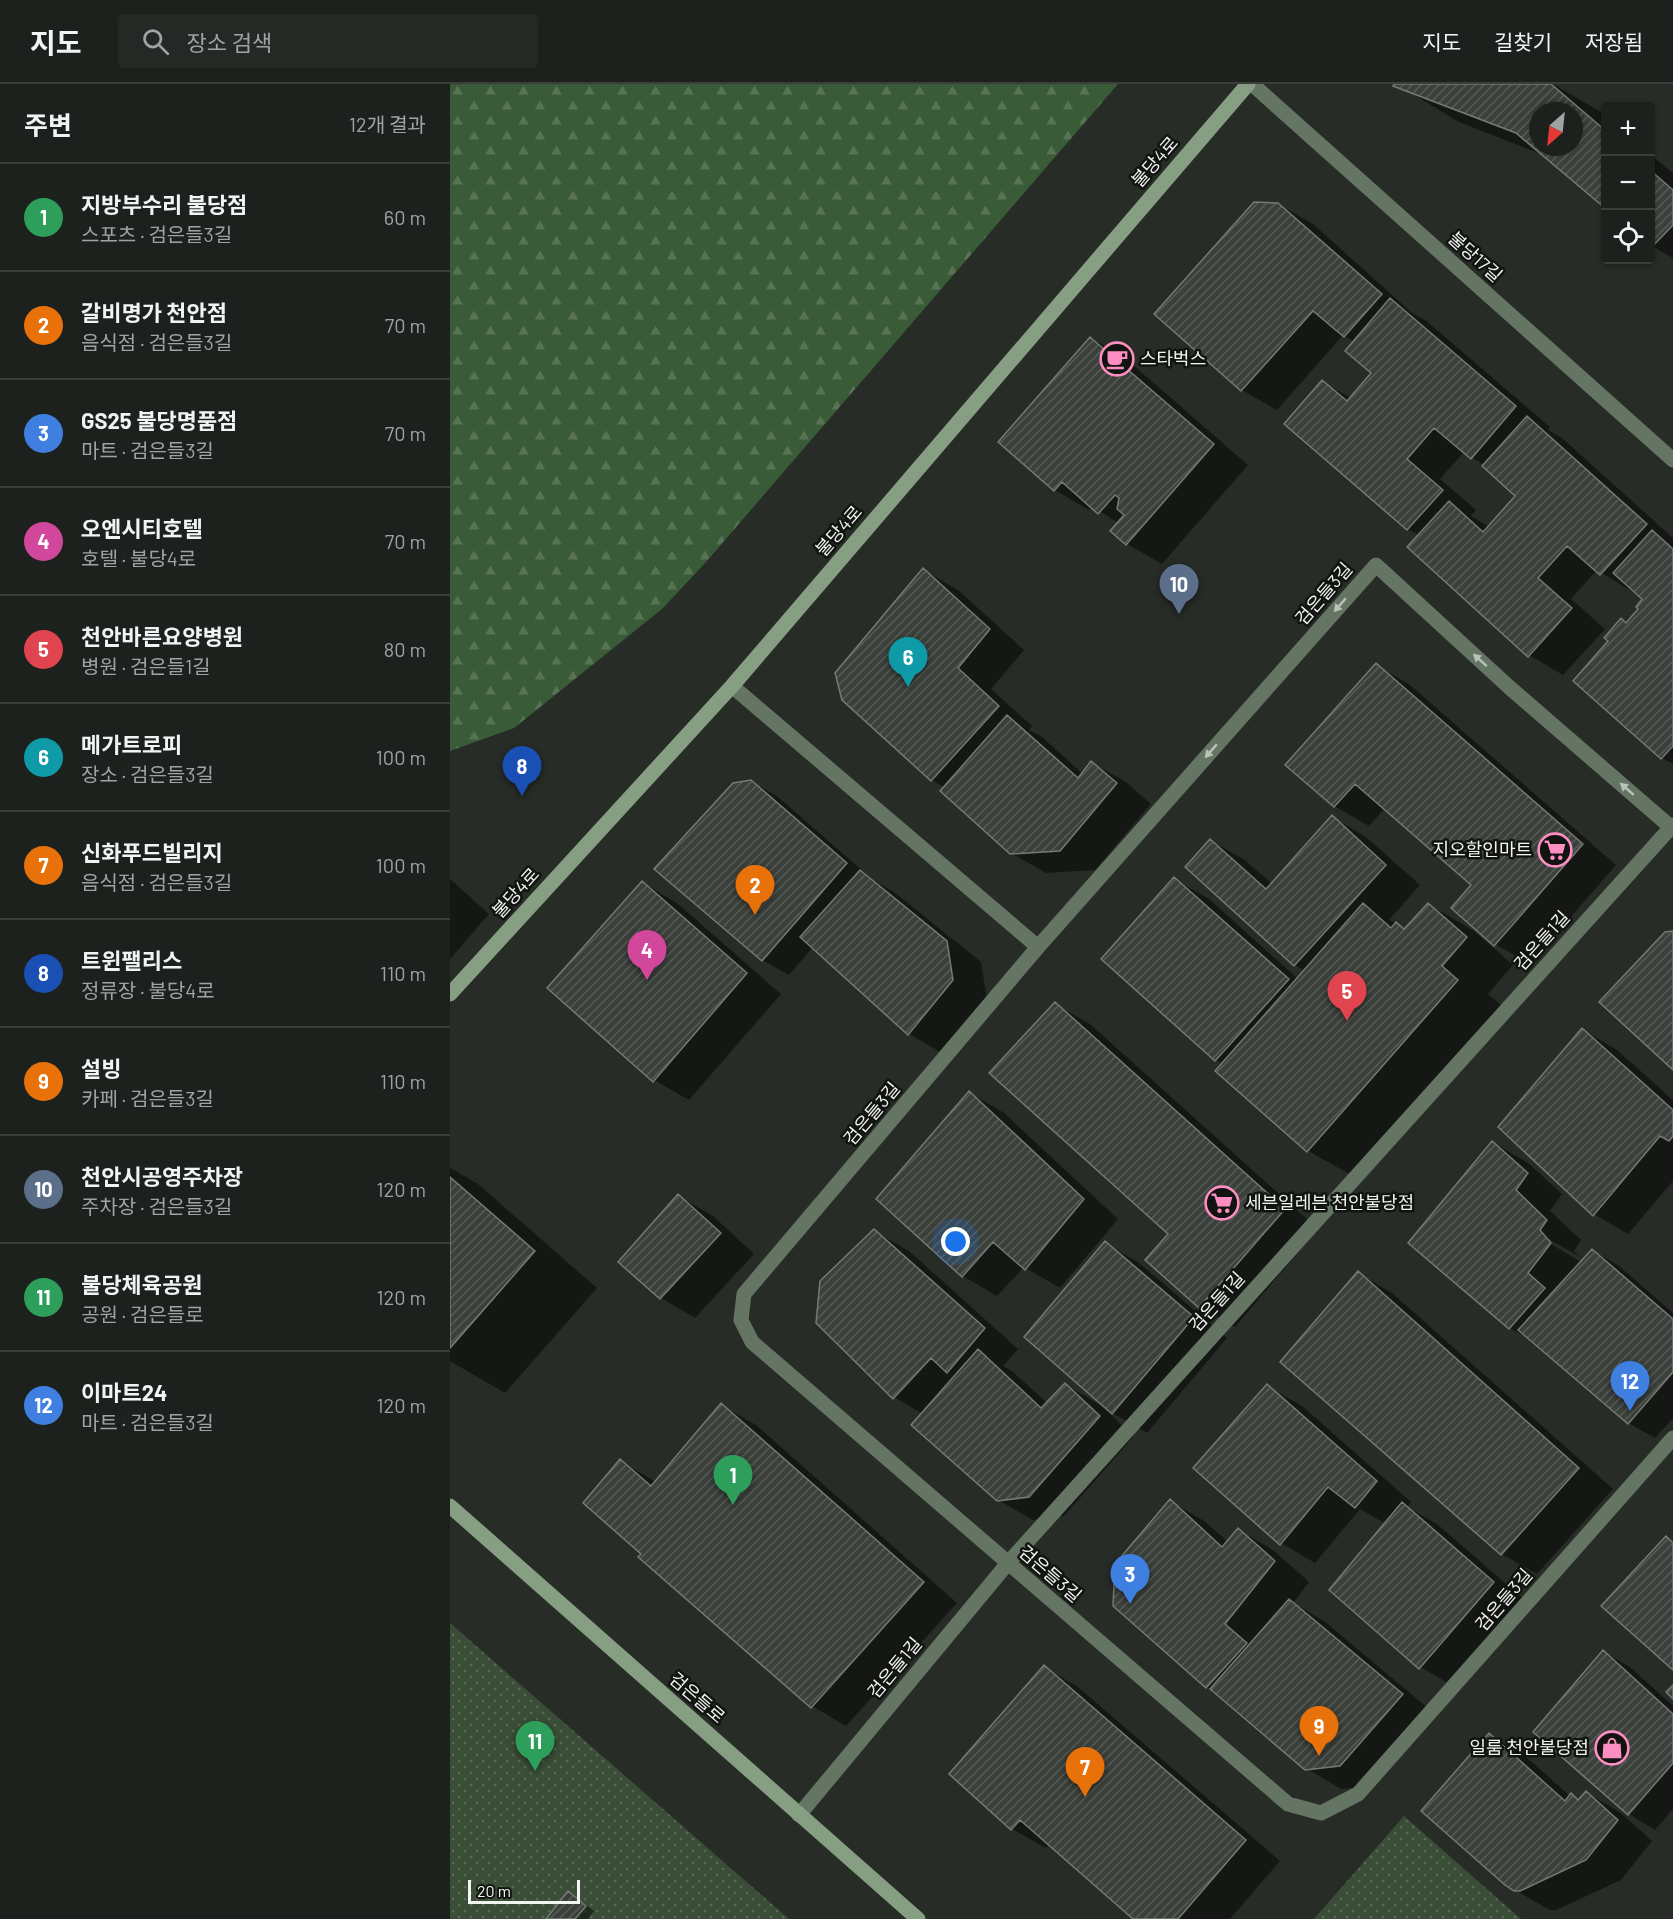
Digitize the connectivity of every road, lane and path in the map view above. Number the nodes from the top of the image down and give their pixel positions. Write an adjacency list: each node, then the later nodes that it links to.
1 (1250, 84): 2 (street, 불당17길); 3 (street, 불당4로)
2 (1673, 460)
3 (732, 686): 5 (street); 6 (street, 불당4로)
4 (1672, 827): 5 (street, 검은들3길, one-way to 5); 9 (street, 검은들1길)
5 (1038, 947): 9 (street, 검은들3길)
6 (450, 994)
7 (1673, 1438): 9 (street, 검은들3길)
8 (450, 1506): 10 (street, 검은들로)
9 (1008, 1563): 10 (street, 검은들1길)
10 (799, 1815): 11 (street, 검은들로)
11 (918, 1919)

